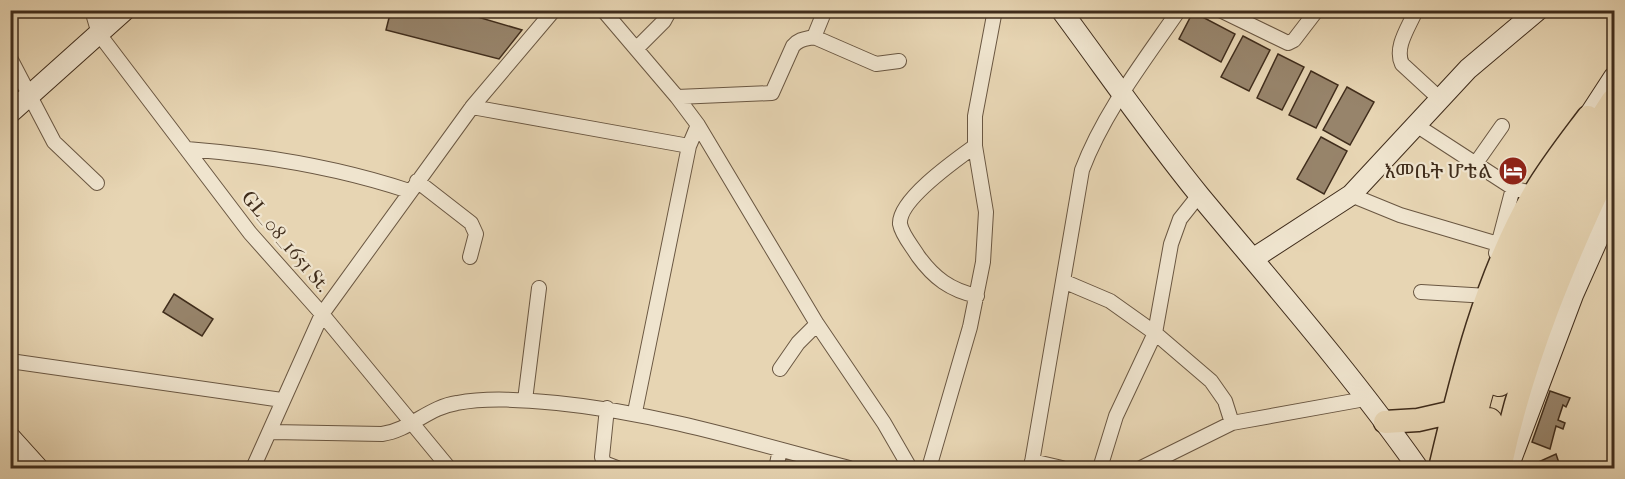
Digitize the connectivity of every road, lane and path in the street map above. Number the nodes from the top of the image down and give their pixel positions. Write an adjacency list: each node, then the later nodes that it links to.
1 (92, 10): 14 (street)
2 (125, 10): 14 (main road)
3 (554, 10): 26 (street)
4 (603, 10): 16 (street)
5 (670, 10): 16 (street)
6 (996, 10): 34 (street)
7 (1061, 10): 21 (main road)
8 (1179, 10): 21 (street)
9 (1220, 10): 10 (street)
10 (1317, 10)
11 (1416, 10): 24 (street)
12 (1538, 10): 24 (main road)
13 (821, 12): 15 (street)
14 (99, 34): 22 (main road); 35 (street, GL_08_1651 St.)
15 (814, 37): 18 (street); 23 (street)
16 (637, 48): 23 (street)
17 (10, 58): 22 (street)
18 (899, 61)
19 (1614, 78): 28 (main road)
20 (1614, 90): 28 (highway)
21 (1122, 93): 41 (main road); 48 (street)
22 (30, 96): 27 (main road); 38 (street)
23 (677, 97): 29 (street)
24 (1440, 99): 30 (main road)
25 (1614, 102): 84 (highway)
26 (472, 108): 33 (street); 39 (street)
27 (10, 113)
28 (1588, 117): 40 (main road)
29 (698, 125): 33 (street); 54 (street)
30 (1416, 125): 37 (street); 42 (main road)
31 (1502, 126): 37 (street)
32 (1614, 135): 85 (highway)
33 (689, 146): 62 (street)
34 (975, 146): 51 (street); 51 (street)
35 (187, 149): 39 (street); 53 (street, GL_08_1651 St.)
36 (1614, 156): 86 (main road)
37 (1476, 163): 40 (street)
38 (97, 183)
39 (413, 186): 46 (street); 53 (street)
40 (1523, 191): 45 (street); 52 (main road)
41 (1199, 195): 47 (main road); 55 (street)
42 (1351, 195): 45 (street); 47 (main road)
43 (1614, 203): 44 (main road)
44 (1609, 232): 87 (main road)
45 (1498, 244): 52 (street)
46 (470, 257)
47 (1254, 258): 58 (main road)
48 (1063, 281): 55 (street); 70 (street)
49 (539, 288): 60 (street)
50 (1422, 292): 52 (street)
51 (977, 296): 78 (street)
52 (1488, 296): 63 (main road)
53 (322, 314): 59 (street); 66 (street, GL_08_1651 St.)
54 (817, 324): 57 (street); 77 (street)
55 (1155, 333): 65 (street); 80 (street)
56 (10, 361): 59 (street)
57 (780, 369)
58 (1365, 399): 64 (main road); 65 (street)
59 (282, 400): 67 (street)
60 (525, 400): 61 (street); 66 (street)
61 (607, 408): 62 (street); 74 (street)
62 (635, 412): 69 (street)
63 (1453, 412): 64 (main road); 83 (main road)
64 (1385, 422): 82 (main road)
65 (1232, 423): 81 (street)
66 (411, 424): 67 (street); 73 (street, GL_08_1651 St.)
67 (272, 432): 72 (street)
68 (12, 441): 71 (main road)
69 (780, 450): 75 (street); 76 (street)
70 (1032, 465): 79 (street)
71 (38, 468)
72 (253, 468)
73 (448, 468)
74 (617, 468)
75 (776, 468)
76 (849, 468)
77 (910, 468)
78 (929, 468)
79 (1062, 468)
80 (1100, 468)
81 (1141, 468)
82 (1418, 468)
83 (1440, 468)
84 (1462, 468)
85 (1482, 468)
86 (1500, 468)
87 (1508, 468)

